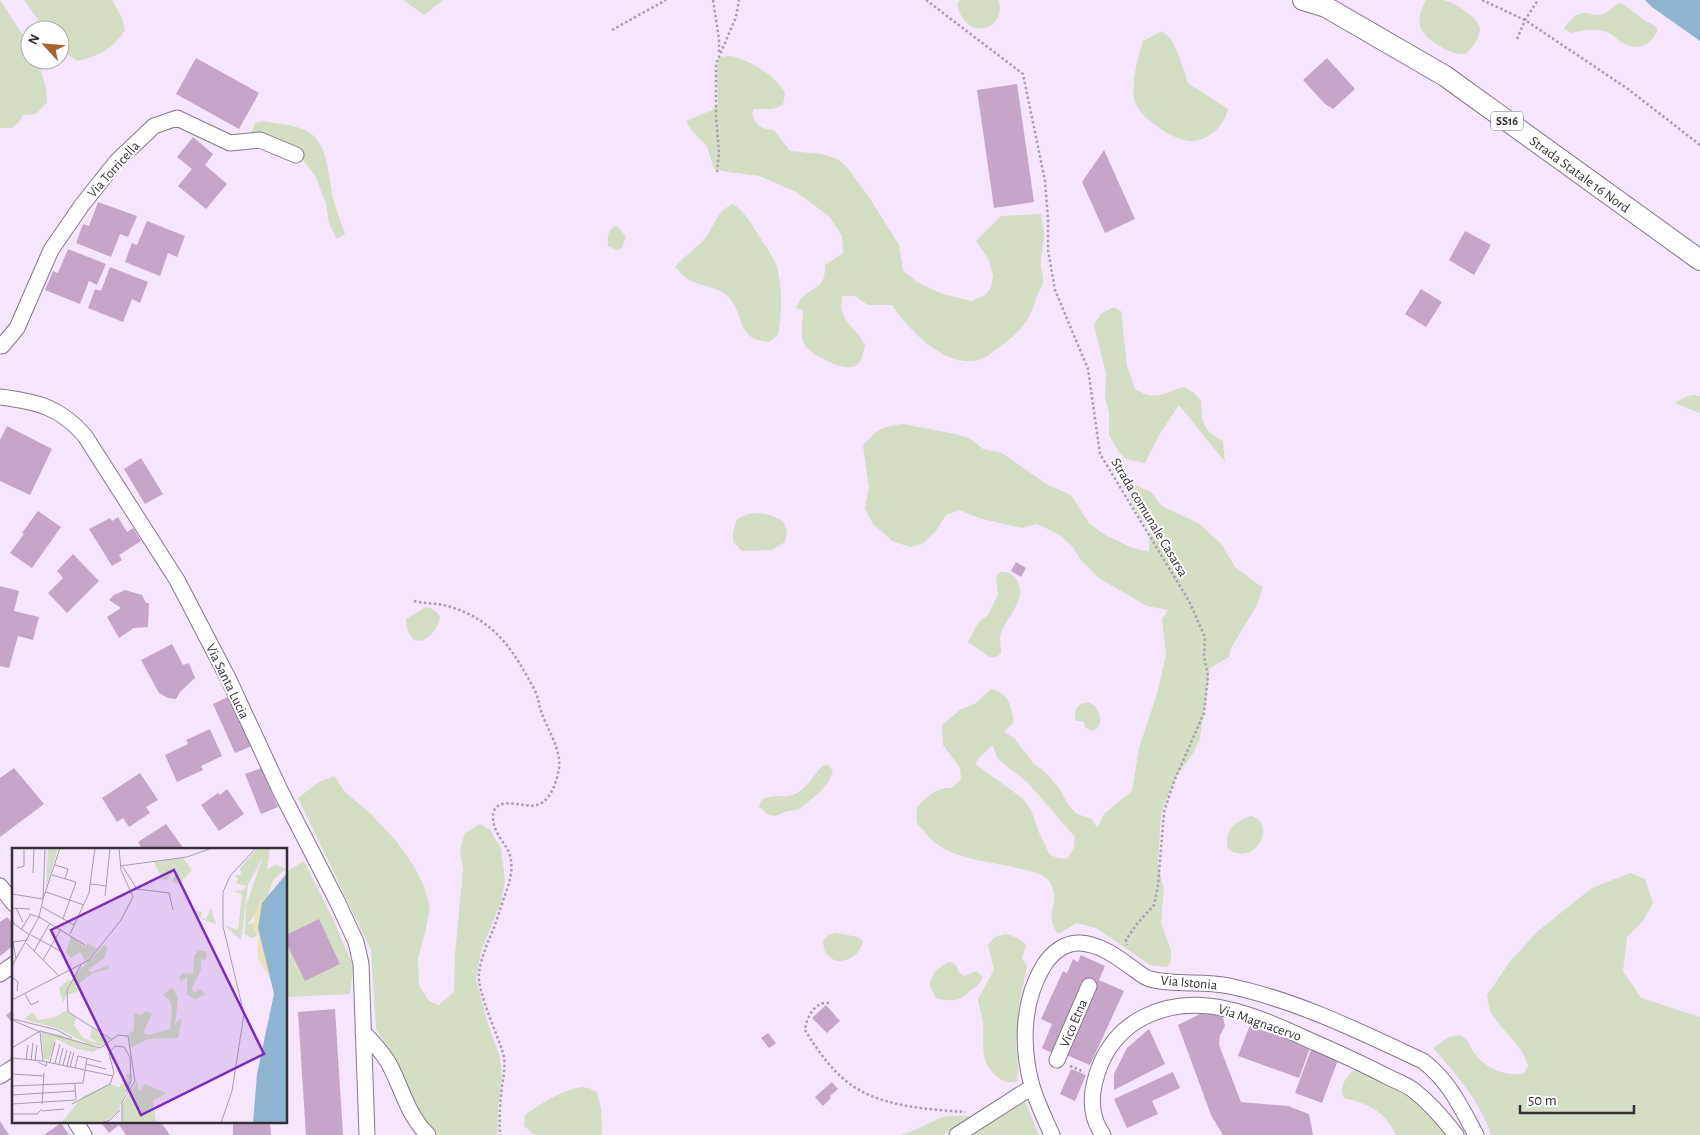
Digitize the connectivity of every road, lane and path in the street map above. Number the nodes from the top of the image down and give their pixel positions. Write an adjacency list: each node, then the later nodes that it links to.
1 (666, 0): 9 (path)
2 (713, 0): 11 (path)
3 (739, 0): 11 (path)
4 (926, 0): 21 (path, Strada comunale Casarsa)
5 (1303, 0): 15 (main road, Strada Statale 16 Nord / SS16)
6 (1482, 0): 8 (path)
7 (1538, 0): 8 (path)
8 (1525, 20): 10 (path); 12 (path)
9 (612, 30)
10 (1517, 39)
11 (719, 54): 14 (path)
12 (1700, 145)
13 (296, 156): 16 (street, Via Torricella)
14 (717, 172)
15 (1700, 260)
16 (0, 346)
17 (0, 398): 26 (street, Via Santa Lucia)
18 (414, 601): 36 (path)
19 (0, 886): 20 (street)
20 (12, 901)
21 (1128, 949)
22 (12, 965): 23 (street)
23 (0, 974)
24 (1089, 986): 27 (street, Vico Etna)
25 (830, 1003): 31 (path)
26 (363, 1032): 34 (street, Via Santa Lucia); 35 (street)
27 (1057, 1060)
28 (12, 1068): 29 (street)
29 (0, 1076)
30 (1032, 1087): 31 (street); 38 (street, Via Istonia); 41 (street, Via Istonia)
31 (985, 1117): 37 (street)
32 (76, 1122): 33 (street)
33 (84, 1135)
34 (368, 1135)
35 (428, 1135)
36 (500, 1135)
37 (957, 1135)
38 (1052, 1135)
39 (1102, 1135): 40 (street, Via Magnacervo)
40 (1456, 1135)
41 (1476, 1135)

